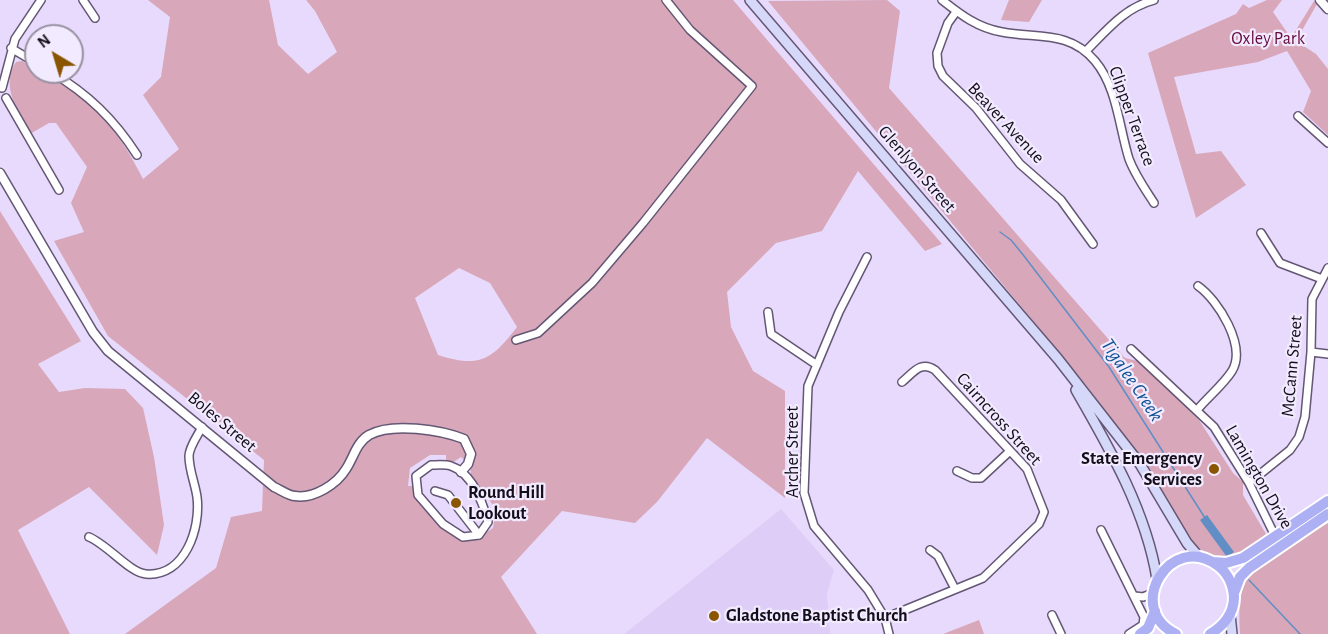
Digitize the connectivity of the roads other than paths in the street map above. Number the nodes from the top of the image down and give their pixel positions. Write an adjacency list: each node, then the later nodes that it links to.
1 (41, 0): 11 (street)
2 (83, 0): 10 (street)
3 (666, 0): 30 (street)
4 (750, 0): 34 (main road, Glenlyon Street)
5 (942, 0): 9 (street, Clipper Terrace)
6 (1154, 0): 12 (street)
7 (1320, 0): 8 (street)
8 (1328, 9)
9 (956, 12): 12 (street, Clipper Terrace); 24 (street, Beaver Avenue)
10 (95, 18)
11 (11, 48): 13 (street); 15 (street)
12 (1086, 51): 22 (street, Clipper Terrace)
13 (24, 56)
14 (67, 84): 19 (street)
15 (1, 88): 16 (street)
16 (3, 99): 21 (street)
17 (1298, 116): 18 (street)
18 (1328, 143)
19 (137, 155)
20 (0, 173): 38 (street, Boles Street)
21 (60, 190)
22 (1154, 203)
23 (1261, 233): 27 (street)
24 (1093, 244)
25 (867, 257): 35 (street, Archer Street)
26 (1328, 268): 27 (street, McCann Street)
27 (1322, 279): 32 (street, McCann Street)
28 (1198, 286): 37 (street)
29 (768, 312): 35 (street)
30 (516, 340)
31 (1131, 349): 37 (street, Lamington Drive)
32 (1311, 352): 33 (street); 42 (street, McCann Street)
33 (1328, 354)
34 (1058, 359): 51 (main road, Glenlyon Street); 53 (main road, Glenlyon Street)
35 (817, 365): 61 (street, Archer Street)
36 (902, 382): 39 (street, Cairncross Street)
37 (1198, 409): 42 (street, Lamington Drive)
38 (202, 427): 41 (street, Boles Street); 48 (street)
39 (1010, 451): 40 (street); 54 (street, Cairncross Street)
40 (957, 471)
41 (461, 472): 47 (street); 47 (street)
42 (1249, 483): 49 (street, Lamington Drive)
43 (435, 491): 47 (street)
44 (1328, 501): 49 (main road)
45 (1328, 514): 49 (main road)
46 (1101, 530): 57 (street)
47 (479, 535)
48 (89, 537)
49 (1278, 541): 52 (main road); 56 (main road)
50 (930, 550): 54 (street)
51 (1199, 557): 52 (main road); 53 (main road)
52 (1212, 562): 56 (main road)
53 (1157, 579): 55 (main road)
54 (955, 589): 61 (street, Cairncross Street)
55 (1153, 593): 57 (street); 58 (main road)
56 (1233, 593): 59 (main road)
57 (1135, 596): 65 (street)
58 (1155, 611): 62 (main road); 66 (main road)
59 (1230, 614): 67 (main road); 68 (main road)
60 (1053, 615): 64 (street)
61 (885, 618): 63 (street, Archer Street)
62 (1170, 633)
63 (889, 634)
64 (1061, 634)
65 (1129, 634)
66 (1140, 634)
67 (1210, 634)
68 (1232, 634)

